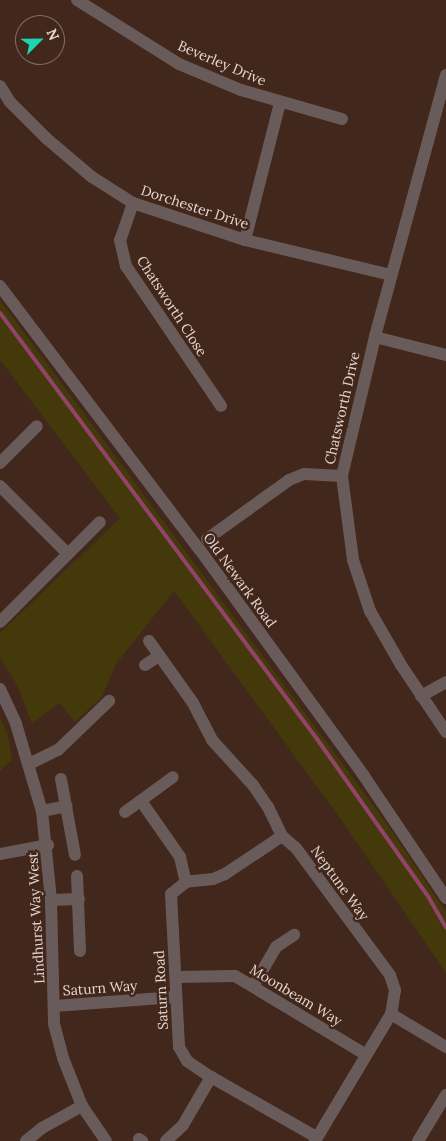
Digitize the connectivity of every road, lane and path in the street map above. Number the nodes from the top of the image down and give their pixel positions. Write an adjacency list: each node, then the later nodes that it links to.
1 (78, 0): 4 (street, Beverley Drive)
2 (446, 75): 8 (street, Chatsworth Drive)
3 (0, 86): 6 (street, Dorchester Drive)
4 (280, 103): 5 (street, Beverley Drive); 7 (street)
5 (342, 119)
6 (133, 203): 7 (street, Dorchester Drive); 13 (street, Chatsworth Close)
7 (245, 240): 8 (street, Dorchester Drive)
8 (391, 275): 10 (street, Chatsworth Drive)
9 (0, 286): 44 (street, Old Newark Road)
10 (375, 337): 11 (street); 17 (street, Chatsworth Drive)
11 (446, 355)
12 (223, 385): 13 (street)
13 (212, 393): 14 (street, Chatsworth Close)
14 (221, 406)
15 (36, 426): 16 (street)
16 (0, 463)
17 (342, 476): 20 (street); 28 (street, Chatsworth Drive)
18 (0, 486): 21 (street)
19 (100, 522): 21 (street)
20 (207, 538)
21 (68, 554): 22 (street)
22 (0, 622)
23 (149, 641): 24 (street, Neptune Way)
24 (159, 656): 25 (street); 38 (street, Neptune Way)
25 (145, 665)
26 (446, 682): 28 (street)
27 (0, 689): 31 (street, Lindhurst Way West)
28 (421, 696): 30 (street, Chatsworth Drive)
29 (109, 701): 31 (street)
30 (446, 732)
31 (29, 764): 36 (street, Lindhurst Way West)
32 (173, 777): 34 (street)
33 (61, 779): 35 (street)
34 (141, 801): 37 (street); 43 (street)
35 (67, 806): 36 (street); 41 (street)
36 (42, 811): 39 (street, Lindhurst Way West)
37 (126, 812)
38 (282, 836): 43 (street); 53 (street, Neptune Way)
39 (48, 845): 40 (street); 46 (street, Lindhurst Way West)
40 (0, 854)
41 (75, 854)
42 (77, 876): 45 (street)
43 (186, 882): 49 (street, Saturn Road)
44 (446, 898)
45 (79, 899): 46 (street); 48 (street)
46 (51, 900): 52 (street, Lindhurst Way West)
47 (294, 935): 50 (street)
48 (80, 951)
49 (177, 977): 50 (street, Moonbeam Way); 51 (street, Saturn Road)
50 (254, 985): 55 (street, Moonbeam Way)
51 (176, 998): 52 (street, Saturn Way); 56 (street, Saturn Road)
52 (55, 1006): 58 (street, Lindhurst Way West)
53 (391, 1014): 54 (street); 55 (street, Neptune Way)
54 (446, 1047)
55 (365, 1054): 59 (street, Neptune Way)
56 (211, 1077): 59 (street, Saturn Road); 62 (street)
57 (446, 1094): 63 (street)
58 (82, 1106): 60 (street); 61 (street, Lindhurst Way West)
59 (316, 1139)
60 (26, 1141)
61 (106, 1141)
62 (166, 1141)
63 (418, 1141)

